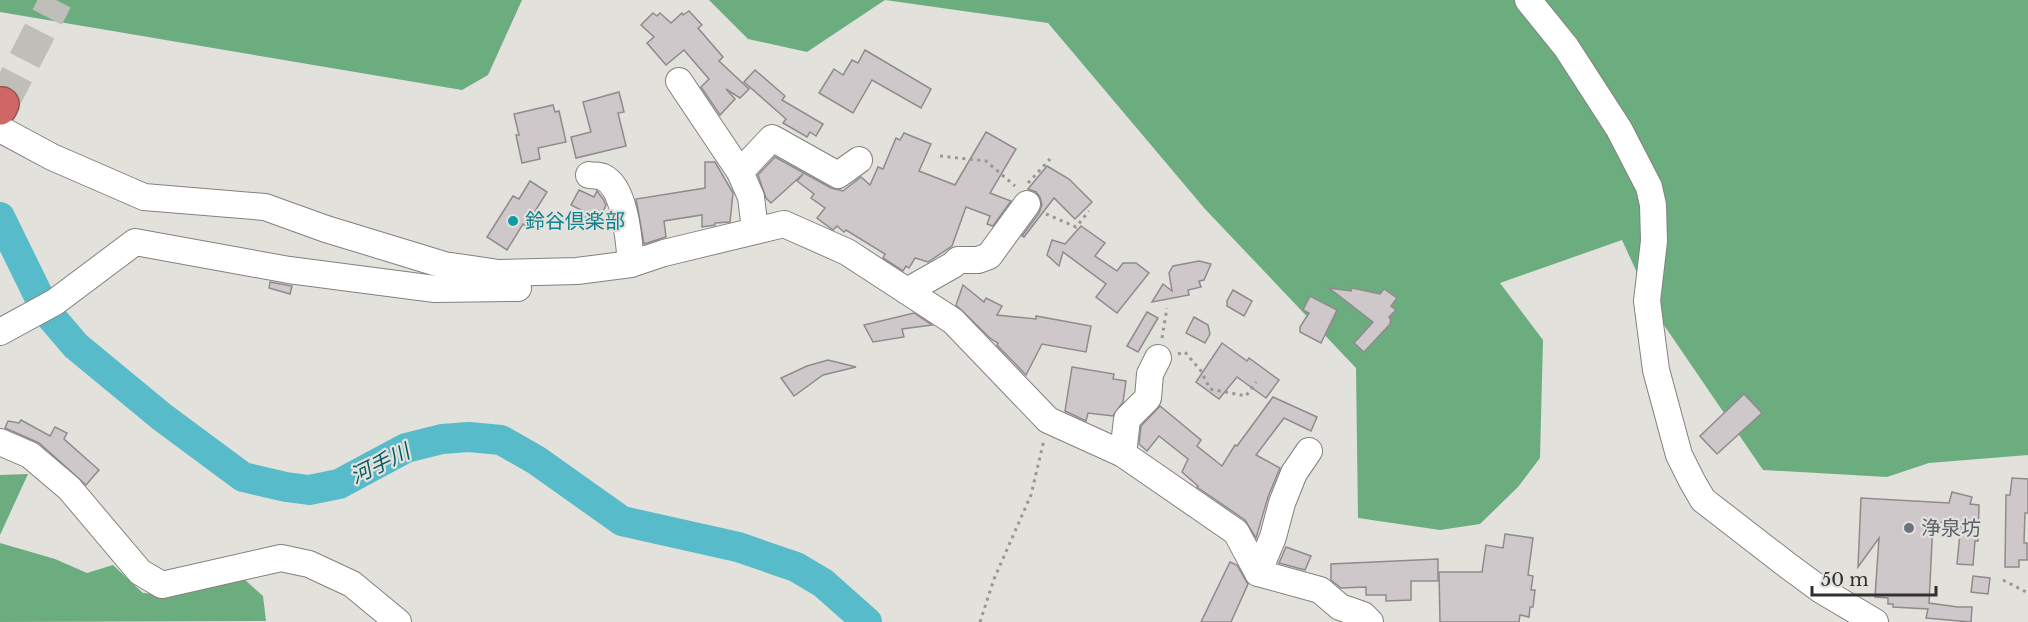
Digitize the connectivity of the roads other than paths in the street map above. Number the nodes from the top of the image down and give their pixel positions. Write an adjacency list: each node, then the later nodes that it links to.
1 (1528, 0): 20 (street)
2 (679, 81): 5 (street)
3 (1, 114): 10 (street)
4 (859, 160): 5 (street)
5 (740, 172): 8 (street)
6 (589, 175): 9 (street)
7 (1022, 198): 11 (street)
8 (755, 230): 9 (street); 11 (street)
9 (631, 264): 10 (street)
10 (577, 271): 12 (street)
11 (908, 291): 16 (street)
12 (0, 332)
13 (1158, 358): 16 (street)
14 (0, 442): 18 (street)
15 (1309, 451): 17 (street)
16 (1123, 454): 17 (street)
17 (1258, 573): 19 (street)
18 (398, 622)
19 (1370, 622)
20 (1875, 622)

